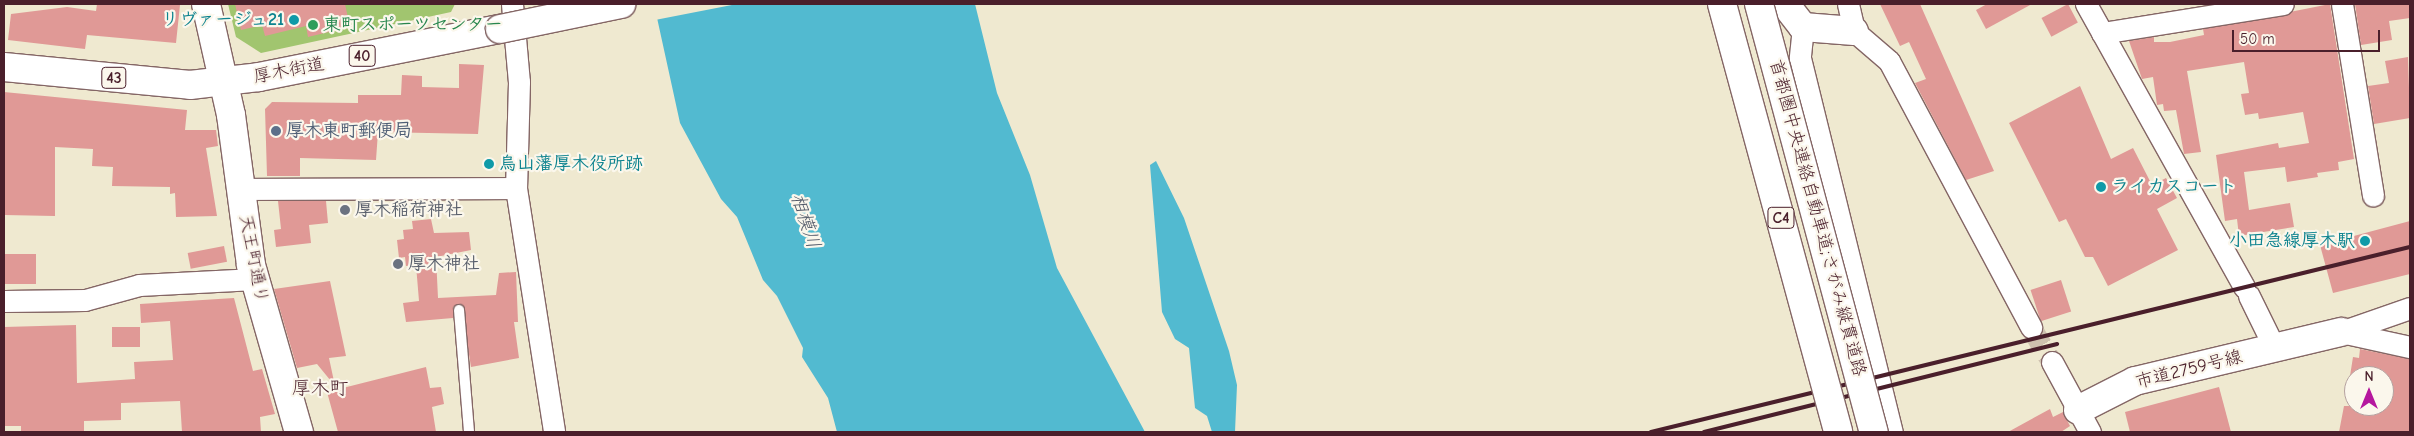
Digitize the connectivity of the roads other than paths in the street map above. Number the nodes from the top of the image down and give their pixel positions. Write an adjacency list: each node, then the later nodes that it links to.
1 (206, 4): 15 (main road, 天王町通り)
2 (512, 4): 16 (street)
3 (621, 4): 15 (main road, 厚木街道 / 40, bridge)
4 (1722, 4): 34 (main road, 首都圏中央連絡自動車道;さがみ縦貫道路 / C4, bridge)
5 (1759, 4): 35 (main road, 首都圏中央連絡自動車道;さがみ縦貫道路 / C4, bridge)
6 (1785, 4): 11 (main road)
7 (1848, 4): 12 (street)
8 (2086, 4): 13 (street)
9 (2283, 4): 13 (street)
10 (2342, 4): 18 (street)
11 (1803, 27): 12 (main road); 36 (street)
12 (1854, 31): 24 (street)
13 (2102, 33): 28 (street)
14 (4, 67): 15 (main road, 43)
15 (224, 82): 17 (main road, 天王町通り)
16 (516, 188): 17 (street); 33 (street)
17 (240, 189): 19 (main road, 天王町通り)
18 (2373, 196)
19 (255, 279): 20 (street); 31 (main road, 天王町通り)
20 (4, 301)
21 (2410, 308): 23 (street)
22 (459, 310): 32 (lane)
23 (2389, 313): 25 (street); 26 (street)
24 (2031, 327)
25 (2341, 332): 26 (street); 28 (main road, 市道2759号線)
26 (2389, 342): 27 (street)
27 (2410, 347)
28 (2275, 349): 30 (main road, 市道2759号線)
29 (2052, 362): 30 (street)
30 (2084, 421)
31 (299, 432)
32 (469, 432)
33 (554, 432)
34 (1838, 432)
35 (1874, 432)
36 (1892, 432)

